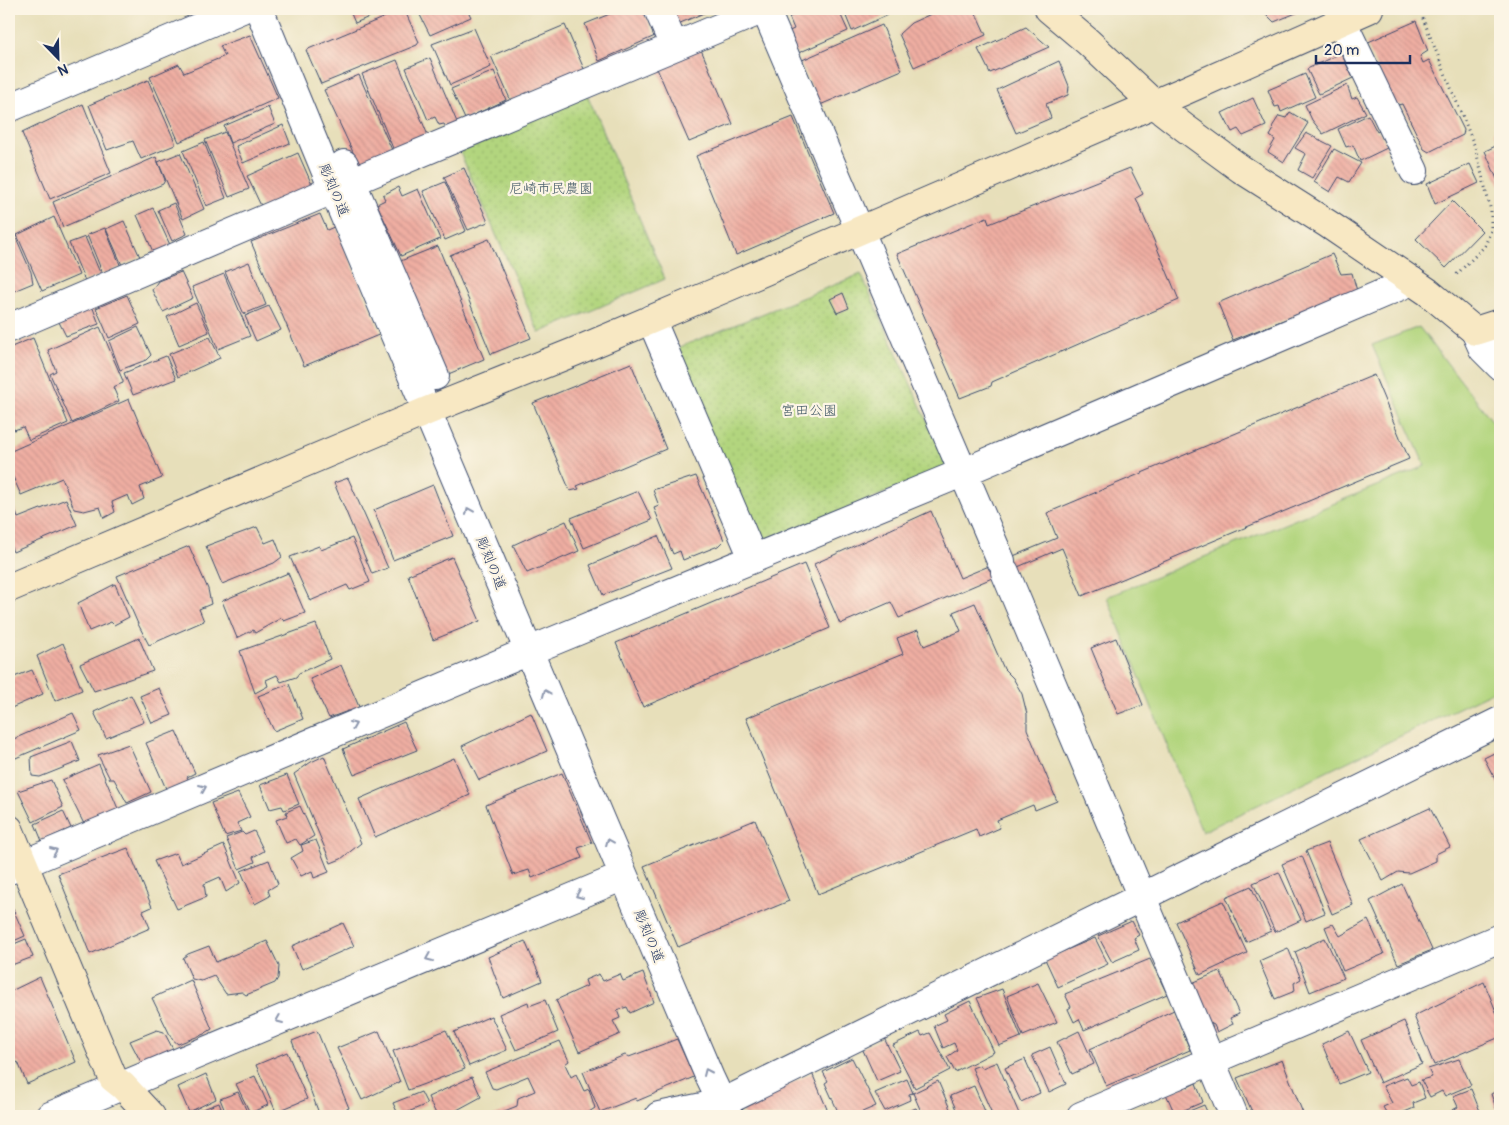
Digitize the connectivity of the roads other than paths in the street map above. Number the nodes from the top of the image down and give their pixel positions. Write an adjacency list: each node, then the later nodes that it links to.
1 (242, 9): 11 (street)
2 (259, 9): 13 (street, 彫刻の道)
3 (278, 9): 13 (street)
4 (658, 9): 9 (street)
5 (764, 9): 9 (street); 14 (street)
6 (1049, 9): 10 (street)
7 (1369, 9): 8 (street)
8 (1342, 21): 10 (street); 12 (street)
9 (674, 46): 13 (street)
10 (1154, 104): 14 (street); 15 (street)
11 (9, 108)
12 (1414, 171)
13 (342, 185): 18 (street); 20 (street); 21 (street, 彫刻の道)
14 (860, 230): 16 (street); 22 (street)
15 (1412, 281): 17 (street); 22 (street)
16 (652, 319): 21 (street); 23 (street)
17 (1488, 327): 19 (street)
18 (9, 328)
19 (1500, 366)
20 (434, 376)
21 (427, 411): 24 (street); 25 (street, 彫刻の道, one-way to 21)
22 (964, 472): 23 (street); 30 (street)
23 (753, 558): 25 (street)
24 (9, 588)
25 (529, 651): 28 (street, one-way to 25); 29 (street, 彫刻の道, one-way to 25)
26 (1500, 721): 30 (street)
27 (9, 829): 28 (street)
28 (16, 867): 33 (street)
29 (624, 876): 33 (street, one-way to 33); 34 (street, 彫刻の道, one-way to 29)
30 (1142, 896): 32 (street); 34 (street)
31 (1500, 938): 32 (street)
32 (1211, 1061): 38 (street); 39 (street)
33 (123, 1086): 35 (street); 36 (street)
34 (725, 1109): 37 (street)
35 (50, 1116)
36 (151, 1116)
37 (659, 1116)
38 (1081, 1116)
39 (1234, 1116)

